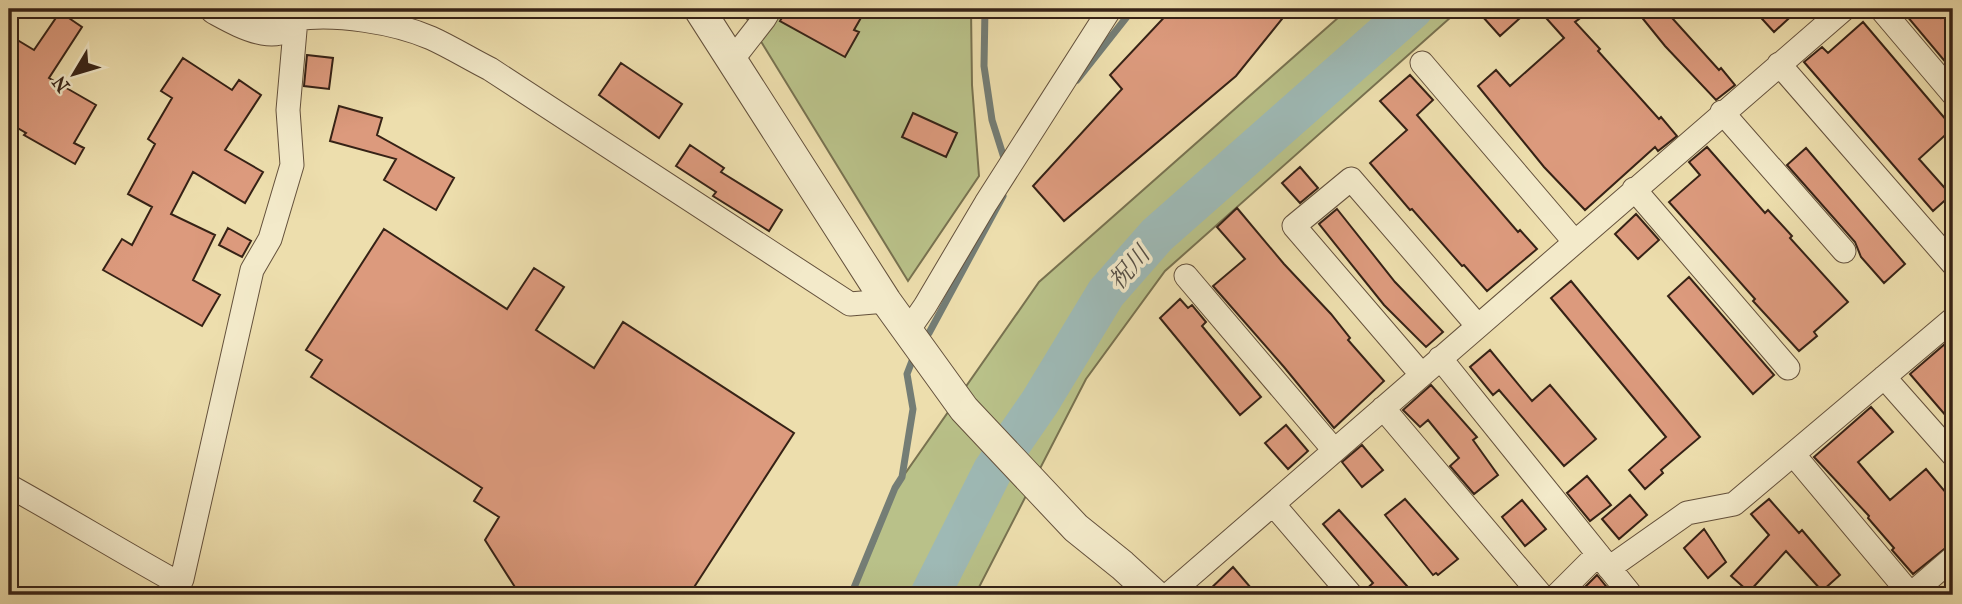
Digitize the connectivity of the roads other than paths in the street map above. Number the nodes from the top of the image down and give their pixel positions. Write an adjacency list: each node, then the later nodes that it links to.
1 (215, 9): 7 (street)
2 (699, 9): 8 (street)
3 (770, 9): 8 (street)
4 (1110, 9): 21 (street)
5 (1844, 9): 10 (street)
6 (1881, 9): 11 (street)
7 (297, 14): 18 (street); 34 (street)
8 (732, 60): 18 (street)
9 (1422, 63): 14 (street)
10 (1779, 64): 12 (street); 16 (street)
11 (1953, 94)
12 (1722, 112): 13 (street); 15 (street)
13 (1634, 189): 14 (street); 23 (street)
14 (1574, 241): 20 (street)
15 (1844, 251)
16 (1953, 264)
17 (1186, 276): 27 (street)
18 (886, 301): 21 (street)
19 (1953, 319): 25 (street)
20 (1477, 325): 22 (street); 24 (street)
21 (907, 332): 35 (street)
22 (1440, 358): 24 (street); 32 (street)
23 (1788, 368)
24 (1421, 374): 26 (street)
25 (1884, 377): 28 (street); 29 (street)
26 (1382, 408): 27 (street); 38 (street)
27 (1334, 450): 31 (street)
28 (1793, 454): 32 (street); 41 (street)
29 (1953, 455)
30 (9, 486): 34 (street)
31 (1273, 503): 36 (street); 37 (street)
32 (1603, 561): 39 (street); 40 (street)
33 (1951, 565): 41 (street)
34 (177, 590)
35 (1155, 595)
36 (1168, 595)
37 (1351, 595)
38 (1541, 595)
39 (1557, 595)
40 (1630, 595)
41 (1911, 595)

